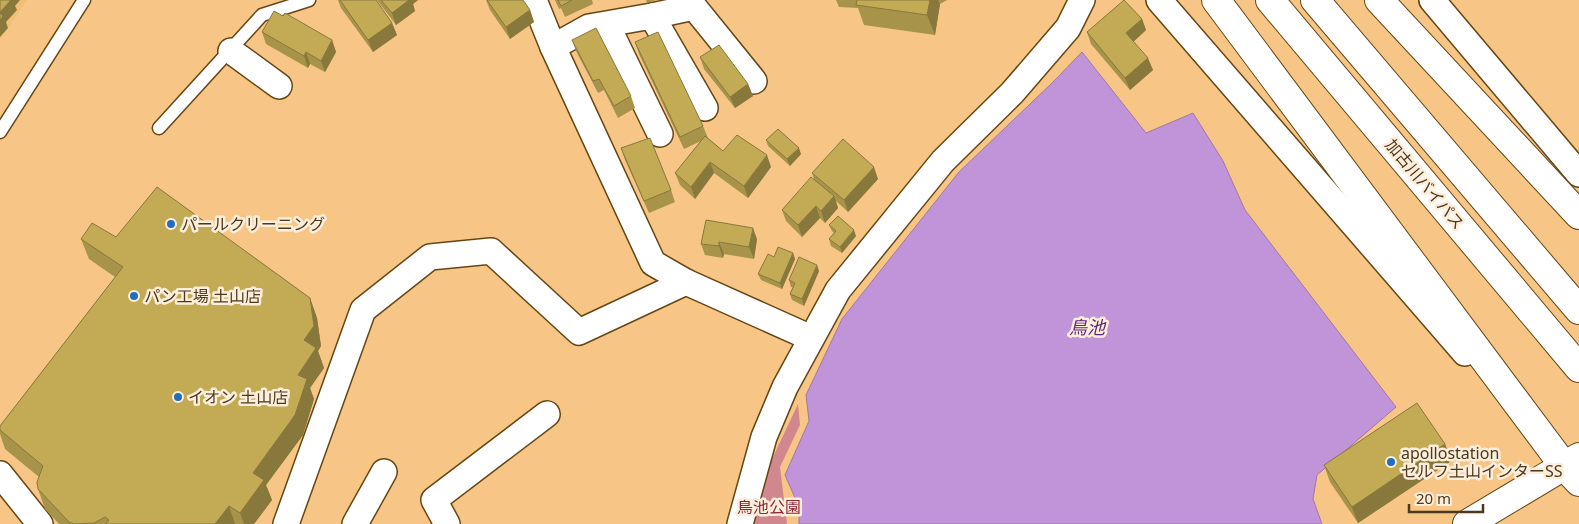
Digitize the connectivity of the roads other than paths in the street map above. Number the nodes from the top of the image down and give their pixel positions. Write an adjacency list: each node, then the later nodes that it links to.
1 (84, 0): 20 (lane)
2 (308, 0): 15 (lane)
3 (534, 0): 14 (street)
4 (1082, 0): 26 (street)
5 (1159, 0): 29 (street)
6 (1216, 0): 29 (main road)
7 (1270, 0): 27 (main road, 加古川バイパス)
8 (1315, 0): 25 (main road)
9 (1380, 0): 23 (main road)
10 (1432, 0): 22 (street)
11 (699, 4): 12 (street); 16 (street)
12 (652, 16): 13 (street); 18 (street)
13 (607, 25): 14 (street); 21 (street)
14 (553, 47): 24 (street)
15 (231, 51): 17 (street); 19 (lane)
16 (754, 81)
17 (279, 86)
18 (705, 108)
19 (158, 128)
20 (0, 132)
21 (660, 134)
22 (1579, 174)
23 (1579, 215)
24 (686, 282): 26 (street); 33 (street)
25 (1579, 310)
26 (811, 338): 36 (street)
27 (1579, 368)
28 (547, 414): 35 (street)
29 (1574, 468): 37 (main road)
30 (384, 472): 34 (street)
31 (0, 474): 32 (street)
32 (40, 524)
33 (286, 524)
34 (355, 524)
35 (447, 524)
36 (740, 524)
37 (1468, 524)

